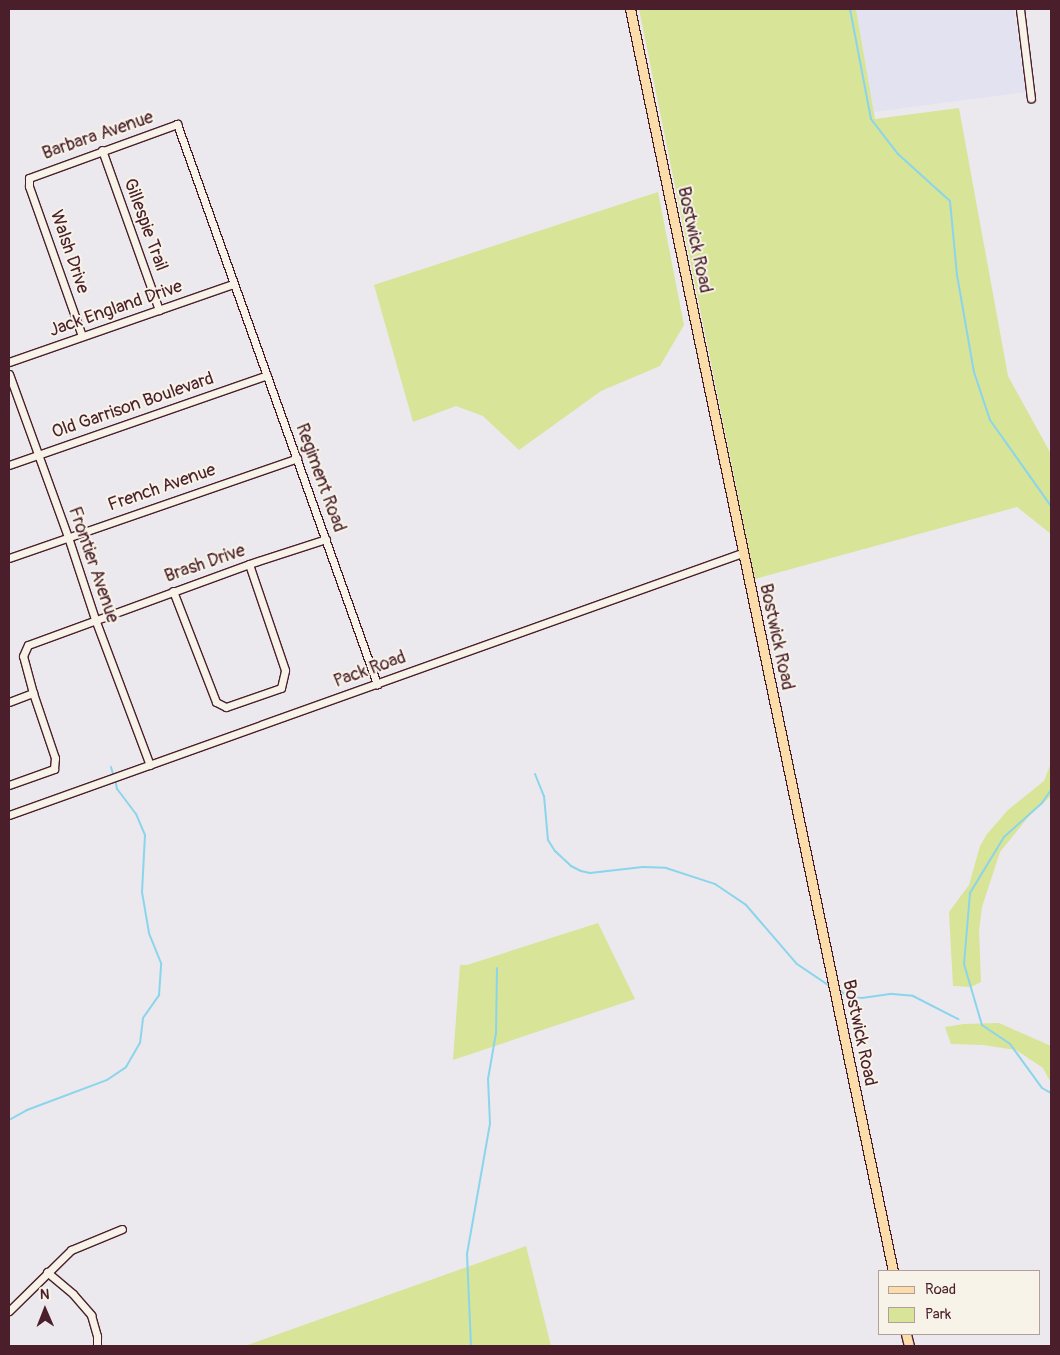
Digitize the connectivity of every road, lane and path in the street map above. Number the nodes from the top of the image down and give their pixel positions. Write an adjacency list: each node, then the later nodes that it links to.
1 (630, 9): 18 (main road, Bostwick Road)
2 (1020, 9): 3 (street)
3 (1031, 98)
4 (177, 124): 5 (street, Barbara Avenue); 7 (street, Regiment Road)
5 (102, 150): 6 (street, Barbara Avenue); 8 (street, Gillespie Trail)
6 (29, 178): 9 (street, Walsh Drive)
7 (233, 284): 8 (street, Jack England Drive); 12 (street, Regiment Road)
8 (159, 310): 9 (street, Jack England Drive)
9 (82, 336): 10 (street, Jack England Drive)
10 (9, 362)
11 (9, 374): 13 (street, Frontier Avenue)
12 (267, 375): 13 (street, Old Garrison Boulevard); 14 (street, Regiment Road)
13 (38, 455): 15 (street, Old Garrison Boulevard); 16 (street, Frontier Avenue)
14 (297, 458): 16 (street, French Avenue); 17 (street, Regiment Road)
15 (9, 465)
16 (68, 537): 19 (street, French Avenue); 22 (street, Frontier Avenue)
17 (326, 539): 20 (street, Brash Drive); 23 (street, Regiment Road)
18 (742, 553): 23 (street, Pack Road); 30 (main road, Bostwick Road)
19 (9, 558)
20 (249, 564): 21 (street, Brash Drive); 21 (street)
21 (173, 591): 22 (street, Brash Drive)
22 (95, 618): 24 (street, Brash Drive); 26 (street, Frontier Avenue)
23 (377, 684): 26 (street, Pack Road)
24 (33, 693): 25 (street); 27 (street, Brash Drive)
25 (9, 702)
26 (150, 765): 28 (street, Pack Road)
27 (9, 785)
28 (9, 815)
29 (122, 1229): 31 (street)
30 (893, 1270)
31 (47, 1272): 32 (street); 33 (street)
32 (9, 1311)
33 (97, 1346)

